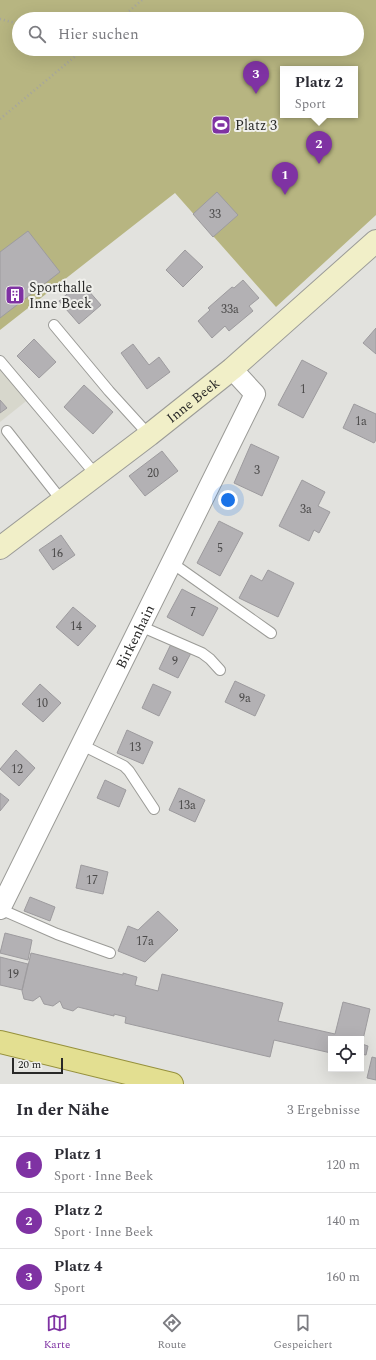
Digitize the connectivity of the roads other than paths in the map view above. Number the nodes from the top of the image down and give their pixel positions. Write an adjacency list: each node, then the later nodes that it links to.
1 (376, 241): 4 (street, Inne Beek)
2 (54, 325): 6 (lane)
3 (0, 361): 7 (lane)
4 (232, 369): 6 (street, Inne Beek); 10 (street, Birkenhain)
5 (7, 431): 8 (lane)
6 (149, 435): 7 (street, Inne Beek)
7 (96, 475): 8 (street, Inne Beek)
8 (62, 501): 9 (street, Inne Beek)
9 (0, 548)
10 (172, 562): 11 (street, Birkenhain); 12 (lane)
11 (140, 626): 13 (lane); 14 (street, Birkenhain)
12 (271, 633)
13 (220, 670)
14 (82, 745): 15 (lane); 16 (street, Birkenhain)
15 (154, 809)
16 (0, 909): 17 (lane)
17 (110, 953)
18 (0, 1042): 19 (main road)
19 (172, 1084)

